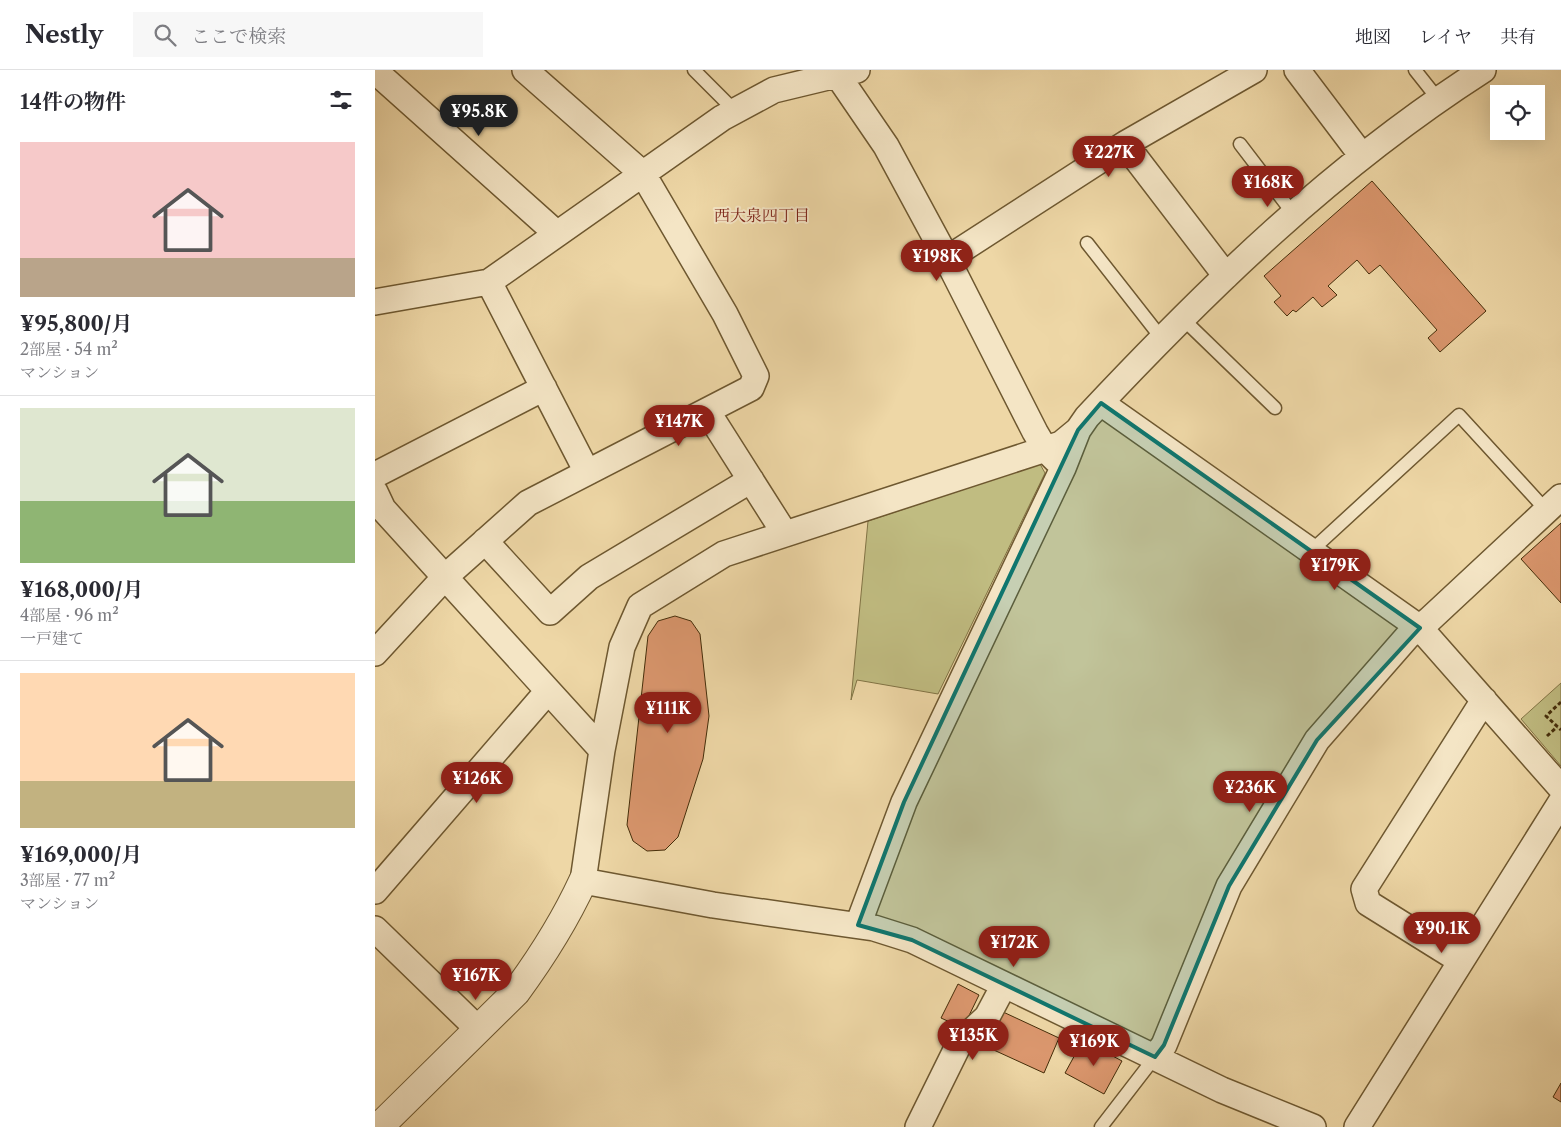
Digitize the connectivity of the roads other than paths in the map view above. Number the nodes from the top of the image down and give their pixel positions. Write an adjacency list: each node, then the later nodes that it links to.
1 (525, 70): 14 (street)
2 (695, 70): 10 (lane)
3 (1254, 70): 11 (street)
4 (1297, 70): 13 (street)
5 (1415, 70): 9 (lane)
6 (1483, 70): 9 (street)
7 (375, 71): 16 (street)
8 (843, 72): 10 (street); 18 (street)
9 (1438, 99): 13 (street)
10 (735, 111): 14 (street)
11 (1125, 144): 18 (street); 19 (street)
12 (1240, 144): 15 (lane)
13 (1362, 156): 15 (street)
14 (643, 174): 16 (street); 27 (street)
15 (1293, 212): 19 (street)
16 (556, 233): 20 (street)
17 (1087, 243): 23 (lane)
18 (947, 259): 29 (street)
19 (1226, 276): 22 (street)
20 (489, 282): 21 (street); 24 (street)
21 (375, 302)
22 (1183, 319): 23 (street); 26 (lane)
23 (1163, 340): 25 (street)
24 (544, 388): 31 (street); 32 (street)
25 (1101, 403): 28 (street); 38 (street)
26 (1275, 408)
27 (707, 411): 31 (street); 33 (street)
28 (1078, 430): 29 (street); 30 (street)
29 (1045, 449): 30 (street); 36 (street)
30 (1063, 468): 49 (street)
31 (587, 472): 37 (street)
32 (375, 475)
33 (751, 480): 36 (street); 37 (street)
34 (375, 492): 39 (street)
35 (1554, 504): 38 (lane); 40 (street)
36 (785, 534): 44 (street)
37 (485, 541): 39 (street)
38 (1312, 550): 40 (street)
39 (445, 577): 41 (street); 42 (street)
40 (1420, 628): 43 (street); 54 (street)
41 (375, 653)
42 (548, 691): 44 (street); 48 (street)
43 (1484, 700): 45 (street); 51 (street)
44 (602, 750): 47 (street)
45 (1561, 788)
46 (1561, 802): 51 (street)
47 (583, 881): 49 (street); 53 (street)
48 (375, 891)
49 (858, 925): 52 (street)
50 (375, 929): 53 (street)
51 (1461, 962): 59 (street)
52 (1004, 985): 54 (street); 56 (street)
53 (478, 1029): 55 (street)
54 (1155, 1056): 57 (lane); 58 (street)
55 (379, 1127)
56 (918, 1127)
57 (1101, 1127)
58 (1313, 1127)
59 (1357, 1127)

